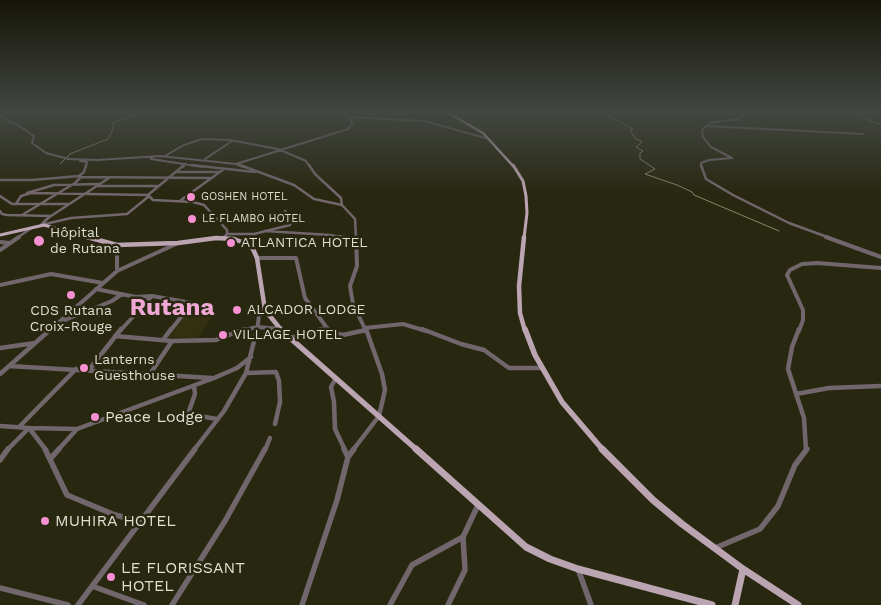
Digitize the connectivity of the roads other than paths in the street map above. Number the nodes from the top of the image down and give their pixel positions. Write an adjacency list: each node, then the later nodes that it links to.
1 (33, 139): 9 (street)
2 (318, 139): 6 (street)
3 (489, 139): 74 (main road)
4 (706, 139): 51 (street)
5 (232, 141): 6 (street); 8 (street); 10 (street)
6 (280, 150): 12 (street); 33 (street)
7 (154, 156): 8 (street); 9 (street); 11 (street)
8 (165, 156): 10 (street)
9 (66, 158): 20 (street)
10 (204, 160): 12 (street)
11 (186, 164): 13 (street); 14 (street)
12 (236, 164): 16 (street)
13 (224, 169): 15 (street); 16 (street)
14 (176, 172): 15 (street); 18 (street)
15 (219, 172): 19 (street)
16 (257, 172): 33 (street)
17 (109, 178): 18 (street); 21 (street); 22 (street)
18 (169, 178): 19 (street); 23 (street)
19 (212, 178): 29 (street)
20 (0, 180)
21 (73, 184): 22 (street); 24 (street); 25 (street)
22 (99, 185): 23 (street); 26 (street)
23 (159, 186): 28 (street)
24 (25, 194): 25 (street); 30 (street)
25 (57, 194): 26 (street); 31 (street)
26 (85, 194): 28 (street); 32 (street)
27 (0, 196): 30 (street)
28 (148, 196): 29 (street); 40 (street)
29 (181, 200): 44 (street)
30 (16, 204): 31 (street)
31 (40, 204): 32 (street); 37 (street)
32 (69, 204): 38 (street)
33 (342, 205): 45 (street)
34 (0, 211): 36 (street)
35 (285, 211): 42 (street)
36 (7, 215): 37 (street); 39 (street)
37 (22, 215): 38 (street)
38 (51, 216): 40 (street)
39 (0, 219)
40 (41, 225): 41 (main road); 49 (main road)
41 (36, 226): 43 (main road); 47 (street)
42 (265, 231): 44 (street); 45 (street)
43 (0, 234)
44 (225, 236): 48 (main road); 52 (main road)
45 (357, 240): 65 (street)
46 (0, 242): 47 (street)
47 (11, 242): 50 (street)
48 (178, 243): 49 (main road); 54 (street)
49 (117, 244): 54 (street)
50 (0, 250)
51 (881, 257)
52 (257, 258): 60 (main road); 63 (street)
53 (881, 268): 84 (street)
54 (117, 272): 55 (street)
55 (103, 283): 56 (street); 57 (street)
56 (0, 285)
57 (96, 289): 58 (street); 61 (street)
58 (122, 294): 59 (street); 61 (street)
59 (152, 296): 66 (street); 68 (street)
60 (265, 310): 62 (street); 64 (main road)
61 (63, 321): 70 (street)
62 (258, 327): 64 (street); 69 (street); 72 (street)
63 (327, 328): 65 (street); 67 (street)
64 (280, 329): 67 (main road)
65 (366, 329): 74 (street); 85 (street)
66 (115, 336): 68 (street); 76 (street)
67 (291, 338): 81 (main road)
68 (163, 340): 69 (street)
69 (172, 341): 79 (street)
70 (38, 343): 71 (street); 73 (street)
71 (0, 348)
72 (251, 357): 77 (street); 80 (street)
73 (9, 366): 75 (street); 78 (street)
74 (541, 368): 99 (main road)
75 (76, 369): 76 (street); 89 (street)
76 (89, 370): 79 (street)
77 (246, 373): 86 (street); 87 (street)
78 (0, 374)
79 (150, 374): 80 (street)
80 (214, 378): 82 (street)
81 (336, 378): 85 (main road); 93 (street)
82 (194, 386): 86 (street); 91 (street)
83 (881, 386): 84 (street)
84 (796, 394): 99 (street)
85 (379, 416): 93 (street); 96 (main road)
86 (218, 419): 97 (street)
87 (275, 424)
88 (0, 426): 89 (street)
89 (19, 427): 90 (street)
90 (29, 428): 91 (street); 94 (street); 95 (street)
91 (77, 429): 94 (street)
92 (270, 438): 107 (street)
93 (348, 457): 108 (street)
94 (51, 458): 97 (street)
95 (0, 460)
96 (478, 504): 98 (street); 100 (main road)
97 (139, 521): 102 (street)
98 (463, 537): 109 (street); 110 (street)
99 (715, 548): 101 (main road)
100 (578, 569): 111 (street); 112 (main road)
101 (744, 569): 113 (main road); 114 (main road)
102 (92, 586): 105 (street); 106 (street)
103 (0, 588): 104 (street)
104 (68, 605)
105 (78, 605)
106 (144, 605)
107 (172, 605)
108 (302, 605)
109 (390, 605)
110 (448, 605)
111 (591, 605)
112 (712, 605)
113 (734, 605)
114 (798, 605)

